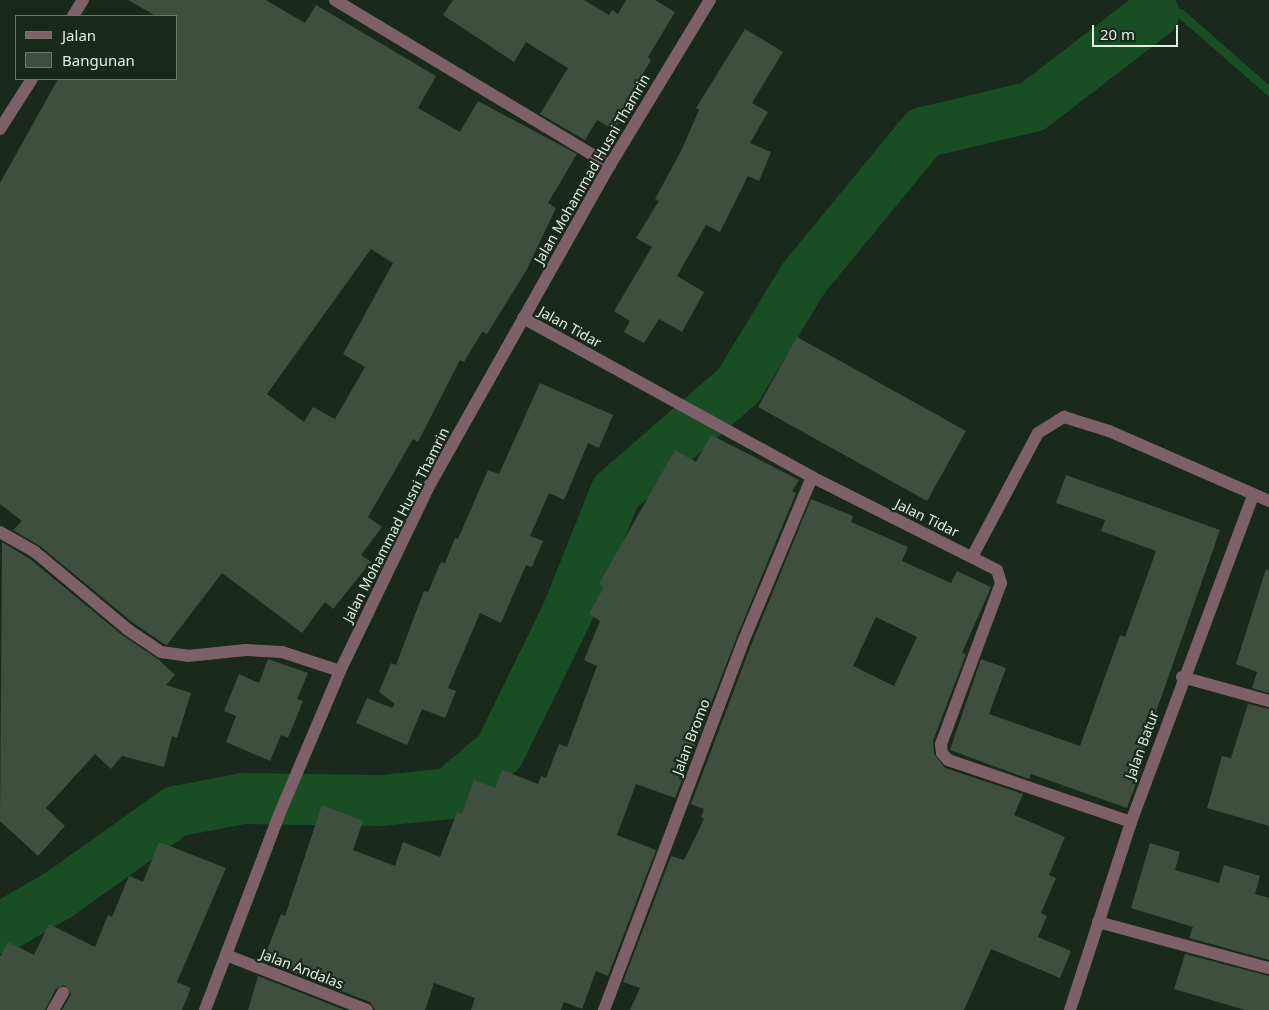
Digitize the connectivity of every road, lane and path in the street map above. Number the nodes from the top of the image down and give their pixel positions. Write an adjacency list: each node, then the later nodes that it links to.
1 (83, 0): 4 (street)
2 (335, 0): 7 (street)
3 (710, 0): 7 (street, Jalan Mohammad Husni Thamrin)
4 (74, 15)
5 (31, 80): 6 (street)
6 (0, 129)
7 (610, 165): 8 (street, Jalan Mohammad Husni Thamrin)
8 (523, 318): 9 (street, Jalan Tidar); 14 (street, Jalan Mohammad Husni Thamrin)
9 (812, 478): 13 (street, Jalan Tidar); 25 (street, Jalan Bromo)
10 (1253, 495): 11 (street); 13 (street); 15 (street, Jalan Batur)
11 (1269, 501)
12 (0, 532): 14 (street)
13 (972, 557): 17 (street, Jalan Tidar)
14 (340, 671): 19 (street, Jalan Mohammad Husni Thamrin)
15 (1182, 677): 16 (street); 17 (street, Jalan Batur)
16 (1269, 701)
17 (1131, 822): 18 (street, Jalan Batur)
18 (1098, 922): 20 (street); 26 (street, Jalan Batur)
19 (226, 955): 23 (street, Jalan Mohammad Husni Thamrin); 24 (street, Jalan Andalas)
20 (1269, 968)
21 (63, 993): 22 (street)
22 (53, 1010)
23 (205, 1010)
24 (367, 1010)
25 (604, 1010)
26 (1070, 1010)

